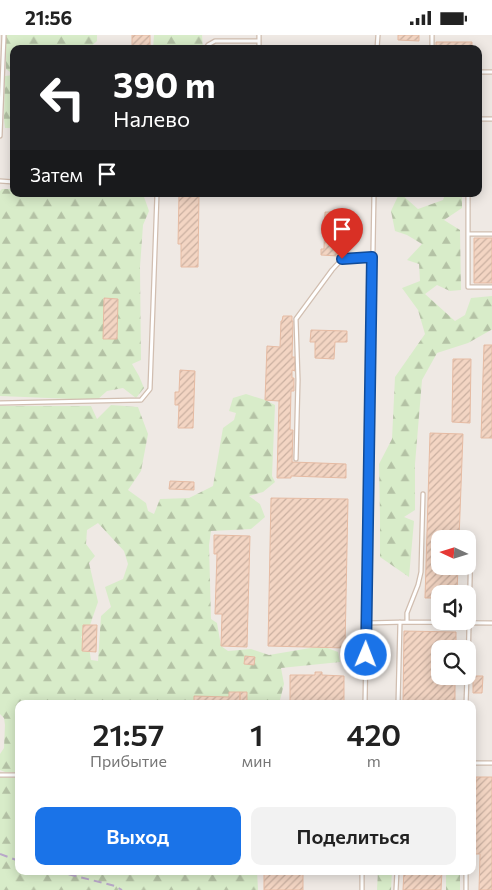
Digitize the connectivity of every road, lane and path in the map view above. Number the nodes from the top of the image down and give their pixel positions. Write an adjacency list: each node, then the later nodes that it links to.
1 (4, 35): 6 (lane)
2 (259, 35): 3 (lane)
3 (259, 41): 4 (lane); 5 (lane)
4 (208, 45)
5 (259, 45)
6 (0, 136)
7 (157, 197): 14 (lane)
8 (374, 197): 12 (lane)
9 (468, 197): 10 (lane)
10 (468, 234): 11 (lane); 13 (lane)
11 (492, 234)
12 (372, 257): 15 (lane); 20 (lane)
13 (492, 287)
14 (0, 403)
15 (296, 459)
16 (423, 494): 18 (lane)
17 (400, 622): 18 (lane); 20 (lane); 25 (lane)
18 (407, 622): 19 (lane)
19 (431, 622)
20 (367, 623): 24 (lane)
21 (476, 623): 22 (lane)
22 (492, 623)
23 (467, 685): 26 (lane)
24 (365, 700)
25 (398, 700)
26 (466, 700)
27 (476, 763): 28 (lane)
28 (492, 763)
29 (0, 775): 30 (lane)
30 (15, 775)
31 (362, 875): 34 (lane)
32 (397, 875): 35 (lane)
33 (466, 875): 36 (lane)
34 (362, 890)
35 (396, 890)
36 (466, 890)

